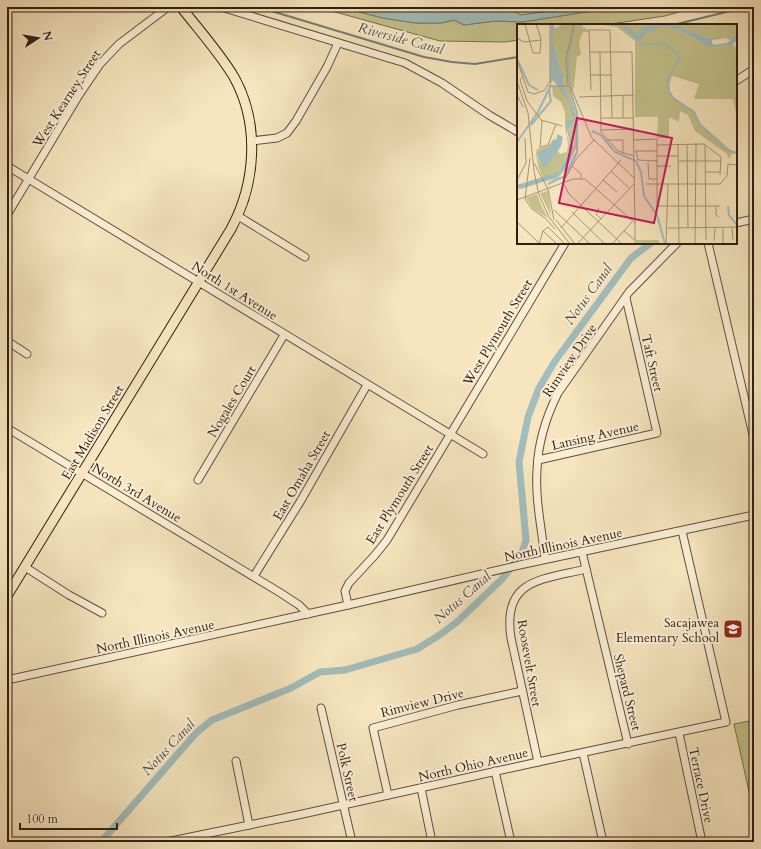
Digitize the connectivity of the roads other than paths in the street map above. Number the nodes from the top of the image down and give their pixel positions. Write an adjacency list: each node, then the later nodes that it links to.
1 (168, 7): 10 (street, West Kearney Street)
2 (181, 7): 8 (main road, East Madison Street)
3 (221, 7): 4 (street)
4 (338, 42): 7 (street); 8 (street)
5 (754, 69): 6 (street)
6 (737, 80)
7 (517, 131)
8 (252, 141): 12 (main road, East Madison Street)
9 (7, 166): 10 (street, North 1st Avenue)
10 (29, 179): 11 (street, West Kearney Street); 19 (street, North 1st Avenue)
11 (7, 215)
12 (238, 216): 18 (street); 19 (main road, East Madison Street)
13 (754, 219): 14 (street)
14 (737, 223)
15 (564, 244): 27 (street, West Plymouth Street)
16 (676, 244): 20 (street, Rimview Drive)
17 (708, 244): 28 (street)
18 (305, 258)
19 (198, 281): 21 (street, North 1st Avenue); 31 (main road, East Madison Street)
20 (626, 298): 26 (street, Taft Street); 30 (street, Rimview Drive)
21 (284, 335): 24 (street, North 1st Avenue); 32 (street, Nogales Court)
22 (7, 341): 23 (street)
23 (27, 354)
24 (367, 385): 27 (street, North 1st Avenue); 39 (street, East Omaha Street)
25 (7, 428): 31 (street, North 3rd Avenue)
26 (657, 433): 30 (street, Lansing Avenue)
27 (451, 434): 29 (street, North 1st Avenue); 41 (street, East Plymouth Street)
28 (754, 439)
29 (483, 454)
30 (538, 460): 36 (street, Rimview Drive)
31 (82, 473): 37 (main road, East Madison Street); 39 (street, North 3rd Avenue)
32 (198, 480)
33 (754, 514): 34 (street, North Illinois Avenue)
34 (682, 531): 35 (street, North Illinois Avenue); 47 (street, North Ohio Avenue)
35 (582, 552): 36 (street, North Illinois Avenue); 38 (street, Shepard Street)
36 (545, 559): 41 (street, North Illinois Avenue)
37 (25, 567): 40 (main road, East Madison Street); 42 (street)
38 (586, 569): 45 (street, Roosevelt Street); 48 (street, Shepard Street)
39 (254, 576): 43 (street)
40 (7, 596)
41 (348, 605): 43 (street, North Illinois Avenue)
42 (102, 613)
43 (308, 614): 44 (street, North Illinois Avenue)
44 (7, 680)
45 (522, 691): 51 (street, Roosevelt Street); 54 (street, Rimview Drive)
46 (320, 708): 55 (street, Polk Street)
47 (679, 733): 48 (street, North Ohio Avenue); 62 (street, Terrace Drive)
48 (628, 744): 49 (street, North Ohio Avenue)
49 (583, 753): 51 (street, North Ohio Avenue); 61 (street)
50 (236, 762): 56 (street)
51 (538, 762): 52 (street, North Ohio Avenue)
52 (495, 771): 53 (street, North Ohio Avenue); 60 (street)
53 (421, 788): 54 (street, North Ohio Avenue); 59 (street)
54 (388, 795): 55 (street, North Ohio Avenue)
55 (344, 805): 56 (street, North Ohio Avenue); 58 (street, Polk Street)
56 (250, 825): 57 (street, North Ohio Avenue)
57 (166, 842)
58 (352, 842)
59 (432, 842)
60 (511, 842)
61 (603, 842)
62 (702, 842)

